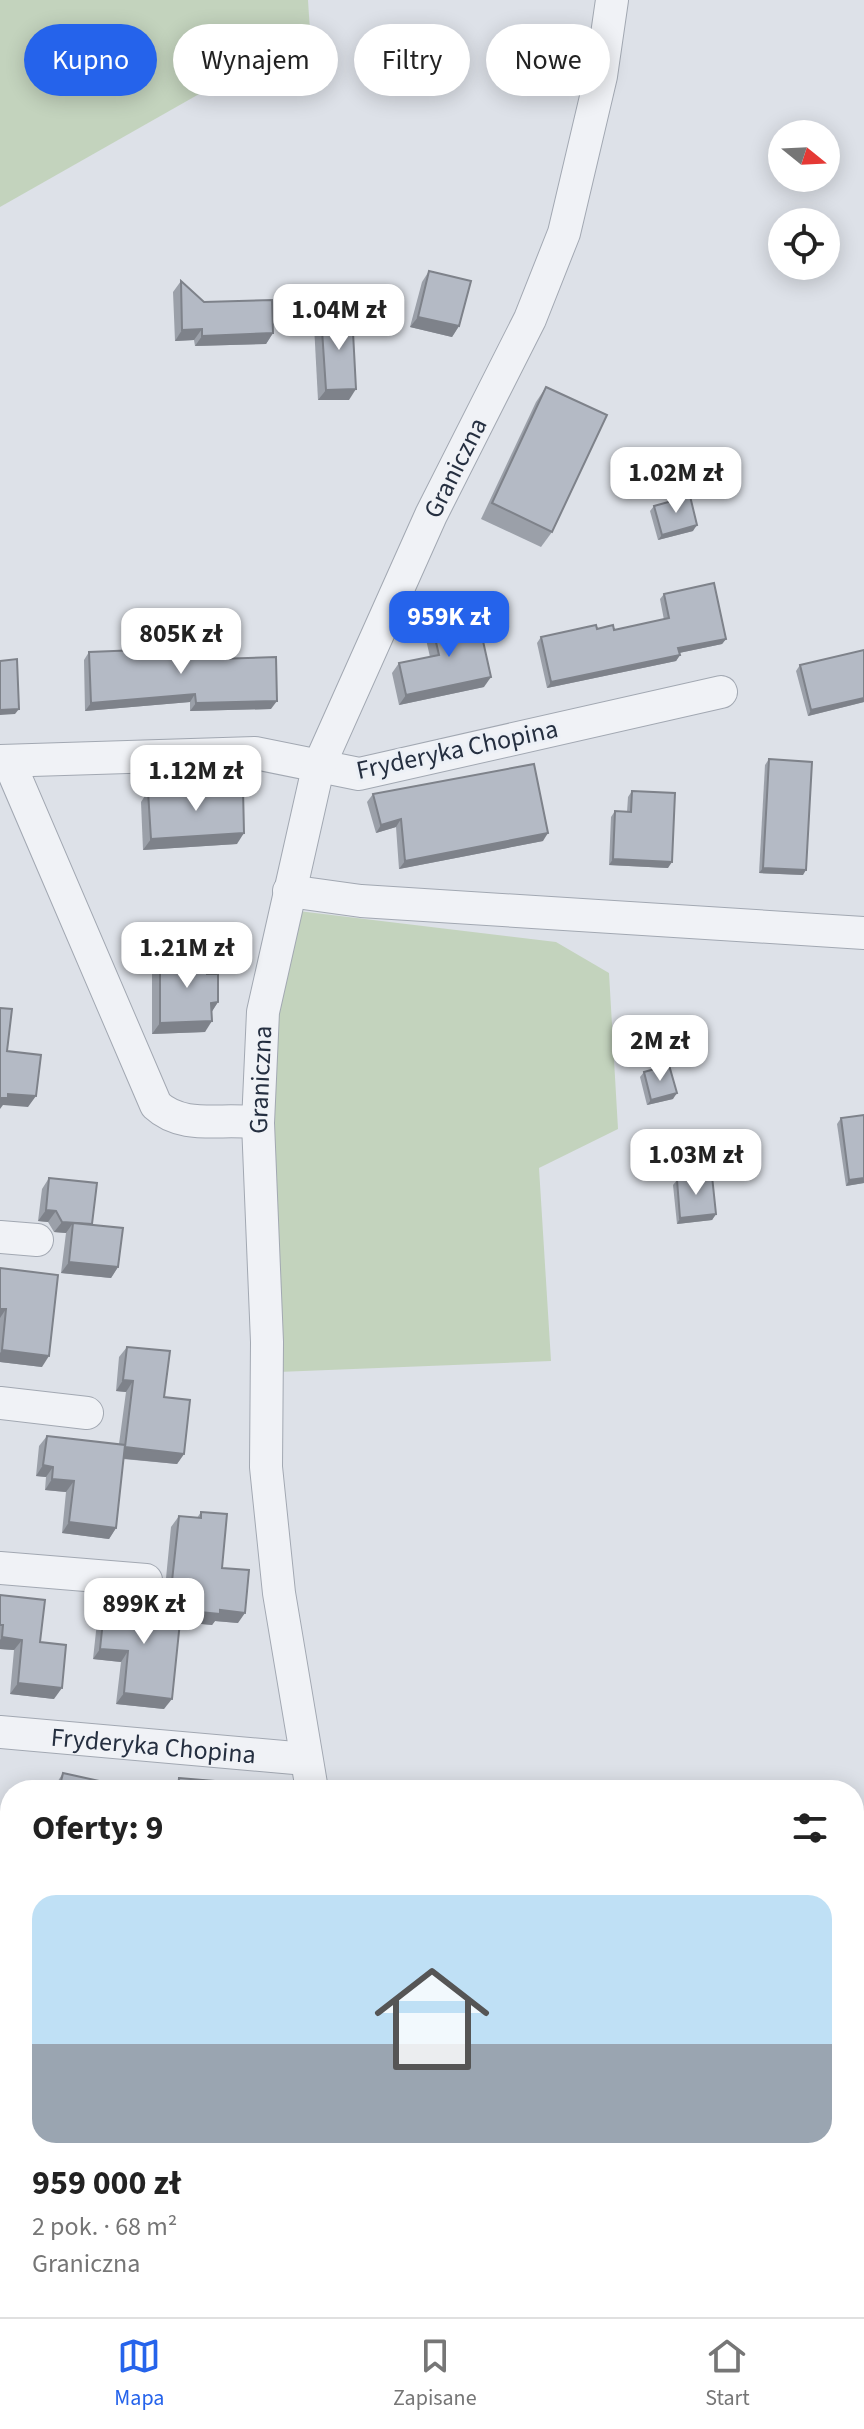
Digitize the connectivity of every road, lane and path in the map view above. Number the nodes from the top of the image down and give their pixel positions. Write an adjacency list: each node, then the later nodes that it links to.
1 (612, 0): 4 (street, Graniczna)
2 (721, 692): 4 (street, Fryderyka Chopina)
3 (5, 762): 4 (street, Fryderyka Chopina); 7 (street)
4 (318, 768): 5 (street, Graniczna)
5 (289, 891): 6 (street); 7 (street, Graniczna)
6 (864, 933)
7 (258, 1123): 15 (street, Graniczna)
8 (0, 1237): 9 (street)
9 (37, 1240)
10 (0, 1403): 11 (street)
11 (87, 1413)
12 (0, 1568): 13 (street)
13 (146, 1580)
14 (0, 1732): 15 (street, Fryderyka Chopina)
15 (309, 1775)

